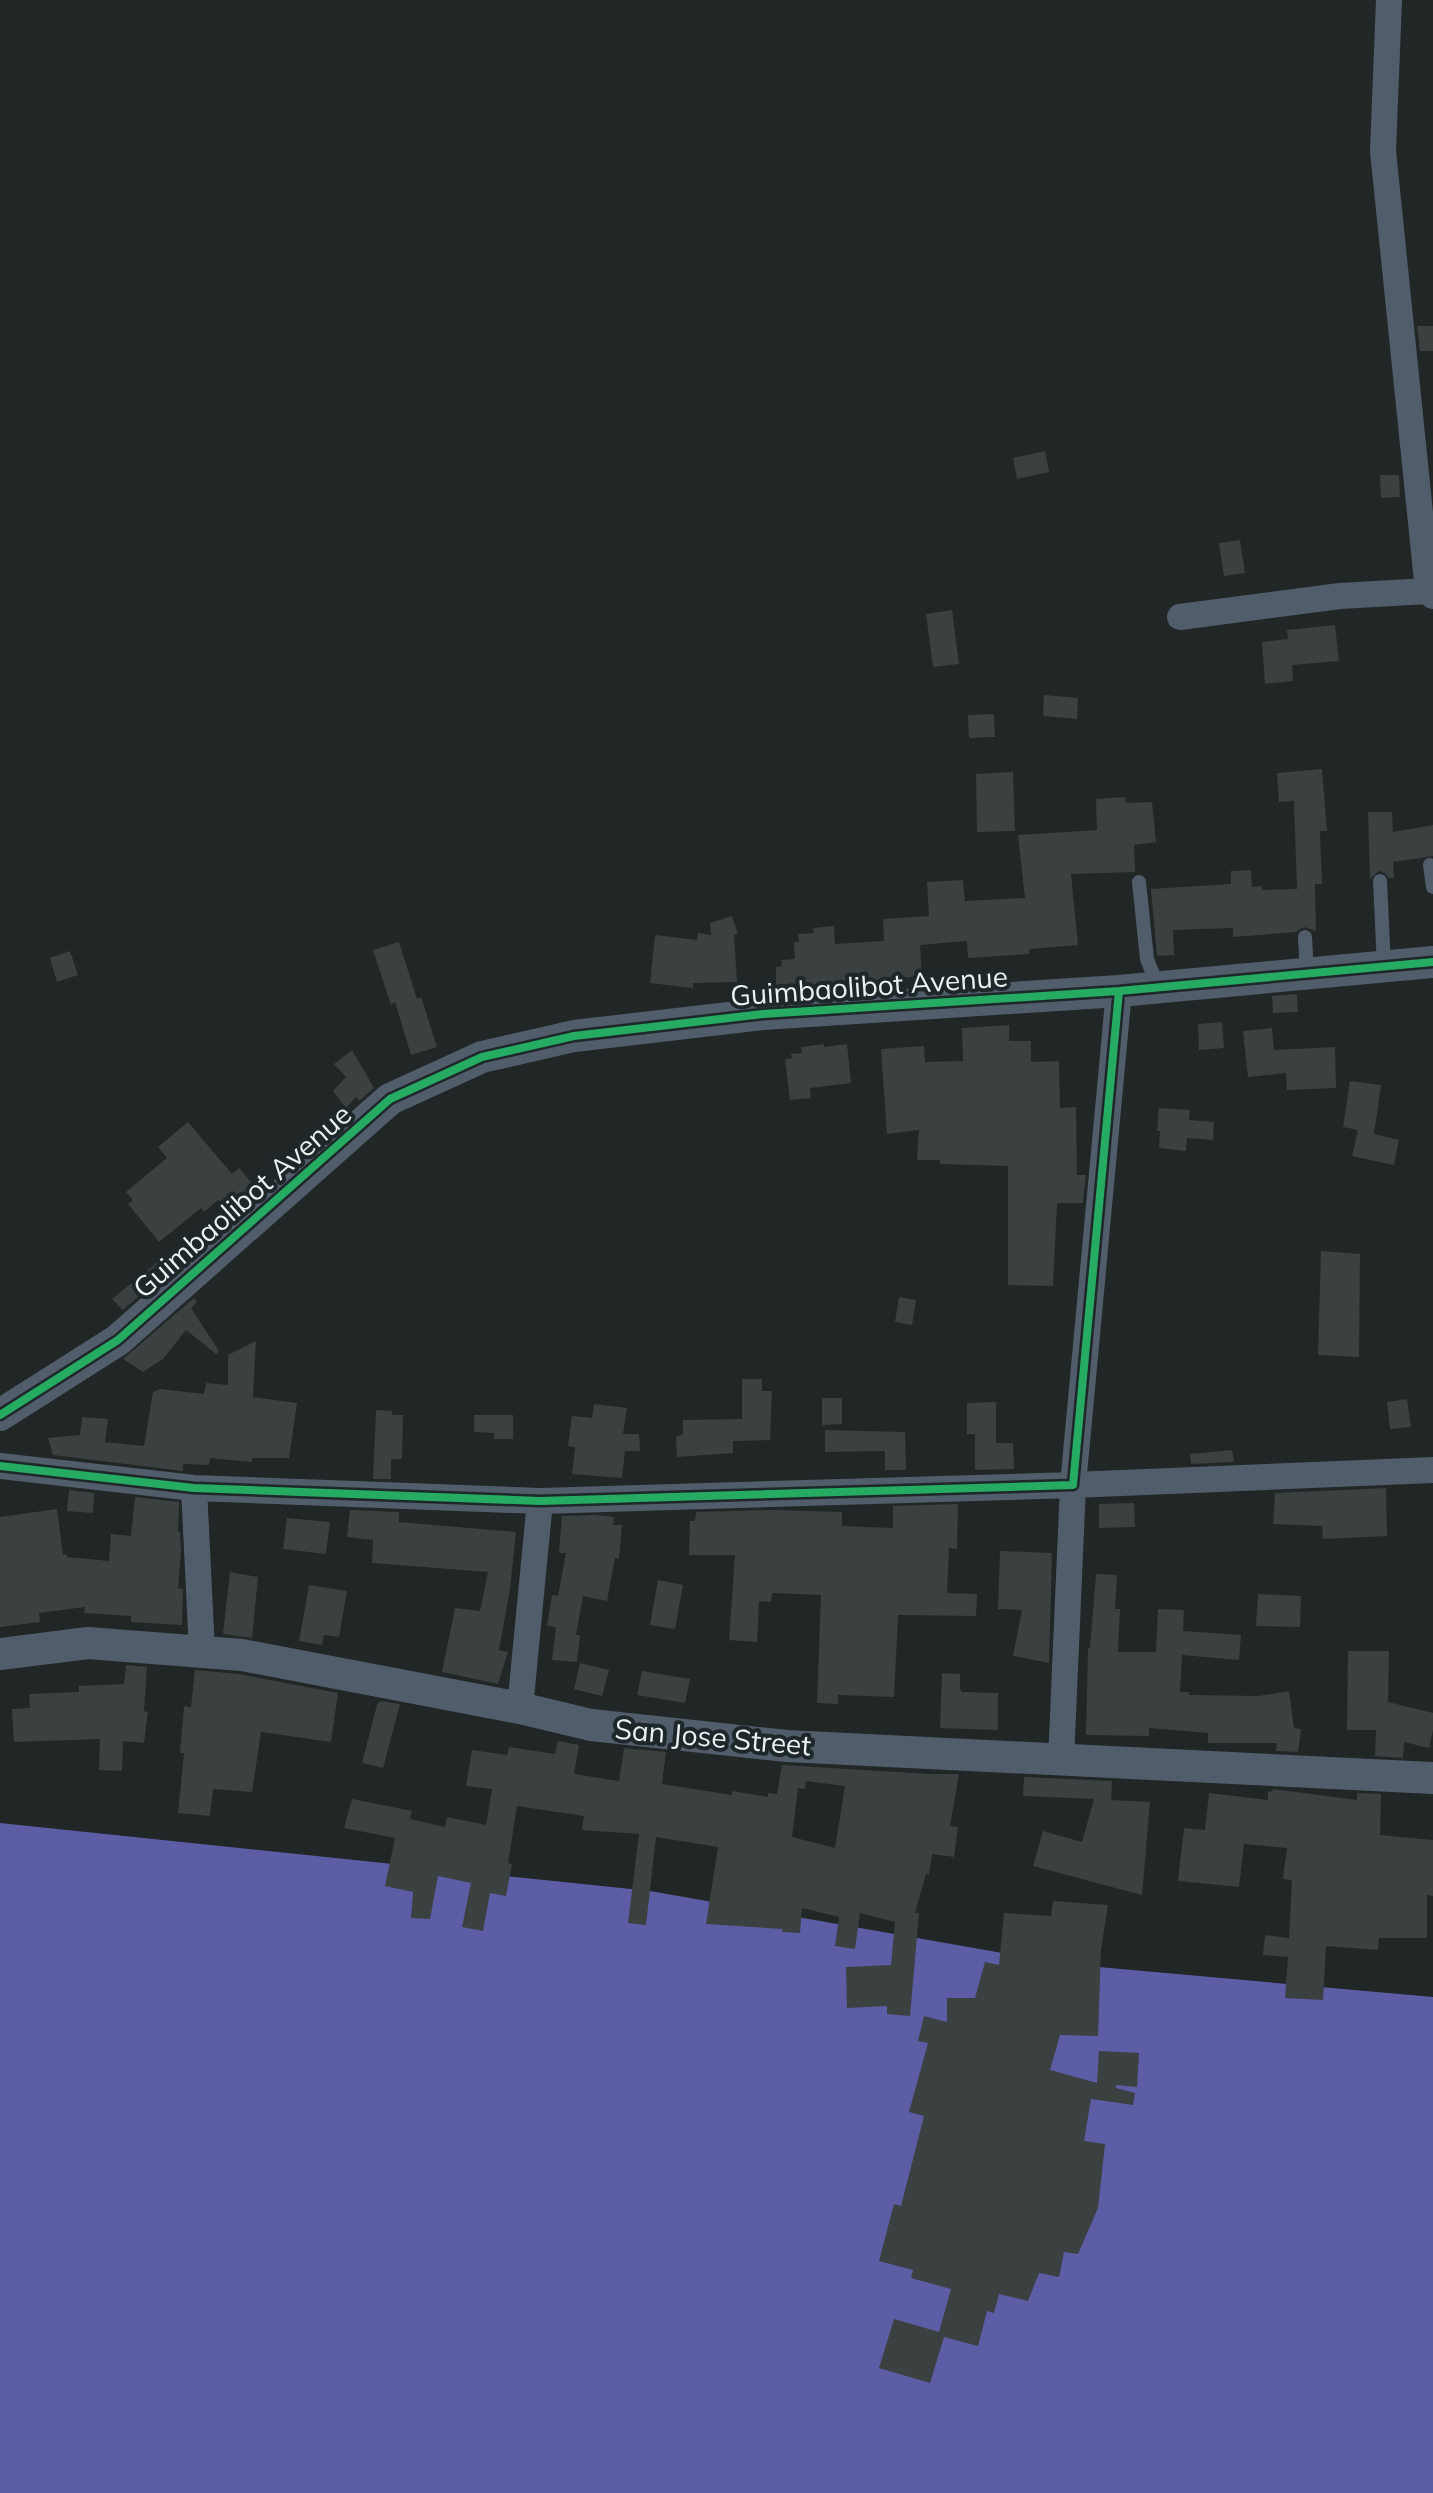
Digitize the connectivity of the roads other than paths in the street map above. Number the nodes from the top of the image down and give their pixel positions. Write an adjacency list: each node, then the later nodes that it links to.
1 (1389, 0): 2 (street)
2 (1431, 594): 3 (street)
3 (1180, 617)
4 (1430, 865): 7 (lane)
5 (1380, 881): 10 (lane)
6 (1139, 882): 12 (lane)
7 (1433, 887)
8 (1305, 937): 11 (lane)
9 (1433, 962): 10 (street, Guimbaolibot Avenue)
10 (1384, 967): 11 (street, Guimbaolibot Avenue)
11 (1307, 974): 12 (street, Guimbaolibot Avenue)
12 (1159, 988): 13 (street, Guimbaolibot Avenue)
13 (1119, 991): 14 (street, Guimbaolibot Avenue); 17 (street)
14 (0, 1415)
15 (0, 1466): 18 (street)
16 (1433, 1470): 17 (street)
17 (1073, 1485): 19 (street); 23 (street)
18 (194, 1488): 19 (street); 20 (street)
19 (540, 1501): 22 (street)
20 (202, 1652): 21 (street, San Jose Street); 22 (street, San Jose Street)
21 (0, 1654)
22 (520, 1708): 23 (street, San Jose Street)
23 (1061, 1761): 24 (street, San Jose Street)
24 (1433, 1778)

